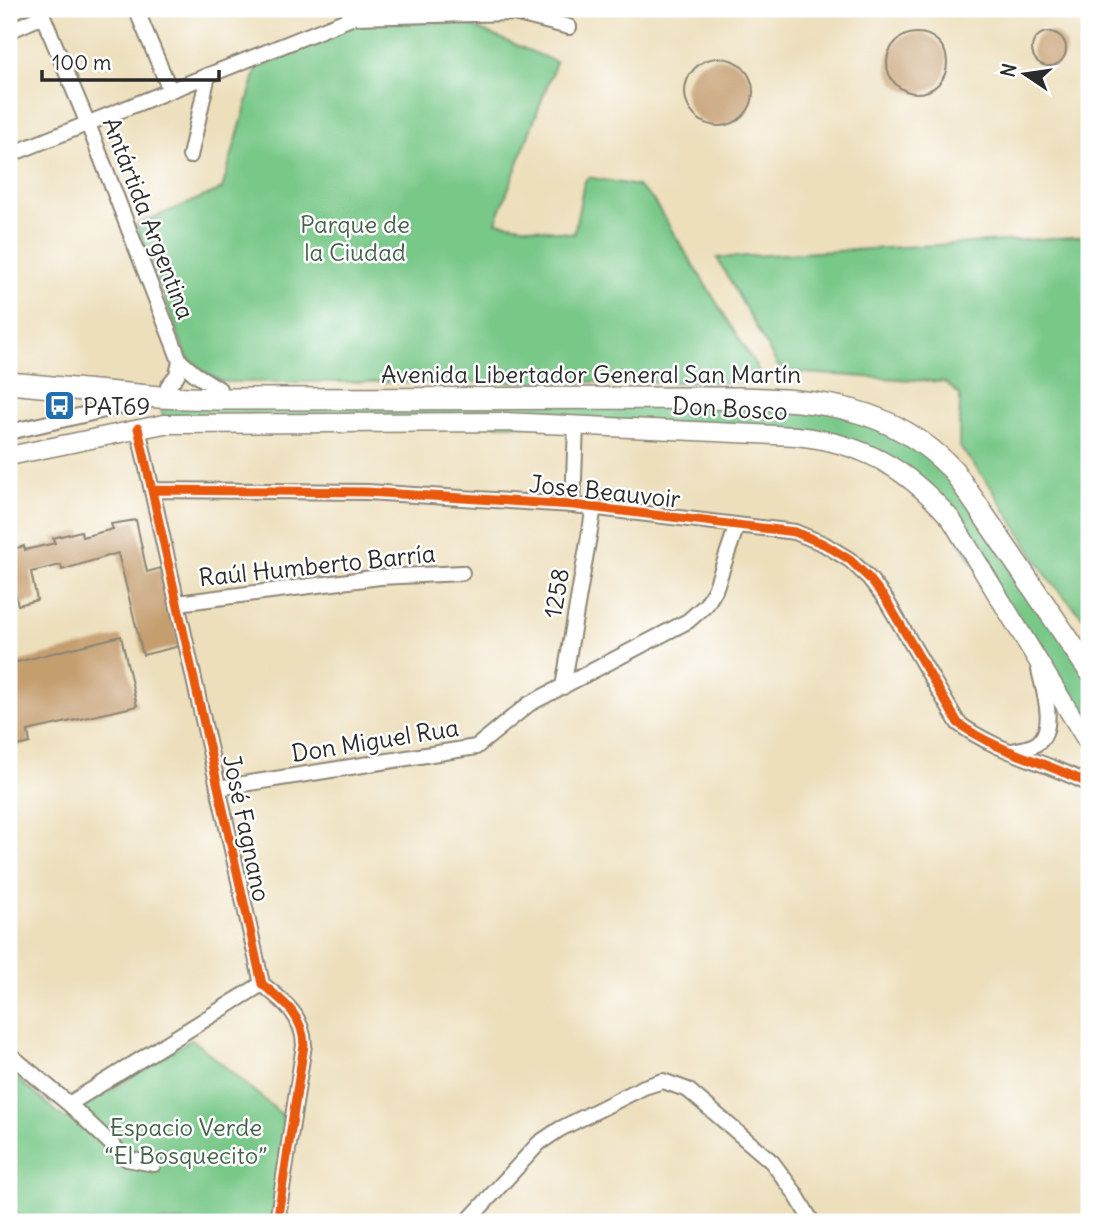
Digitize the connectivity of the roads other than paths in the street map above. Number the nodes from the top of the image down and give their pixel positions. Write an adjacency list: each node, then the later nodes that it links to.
1 (136, 9): 7 (street)
2 (42, 12): 5 (street); 8 (street, Antártida Argentina)
3 (353, 13): 4 (street); 6 (street)
4 (569, 27)
5 (9, 31)
6 (208, 75): 7 (street); 10 (street)
7 (170, 90): 8 (street)
8 (88, 124): 9 (street); 11 (street, Antártida Argentina)
9 (9, 155)
10 (190, 156)
11 (180, 361): 14 (street); 15 (street)
12 (9, 372): 15 (highway, Avenida Libertador General San Martín)
13 (9, 383): 15 (highway, Avenida Libertador General San Martín)
14 (219, 389): 15 (highway, Avenida Libertador General San Martín); 26 (highway, Avenida Libertador General San Martín)
15 (163, 392): 18 (street); 28 (highway, Avenida Libertador General San Martín)
16 (576, 425): 17 (main road, Don Bosco); 21 (street); 27 (main road, Don Bosco)
17 (138, 428): 19 (main road, Don Bosco); 20 (street, José Fagnano)
18 (9, 432)
19 (9, 456)
20 (153, 490): 21 (street, Jose Beauvoir); 25 (street, José Fagnano)
21 (573, 505): 22 (street, Jose Beauvoir)
22 (594, 507): 23 (street, Jose Beauvoir); 29 (street, 1258)
23 (737, 525): 29 (street, Don Miguel Rua); 31 (street, Jose Beauvoir)
24 (462, 573): 25 (street, Raúl Humberto Barría)
25 (178, 603): 33 (street, José Fagnano)
26 (1089, 651)
27 (1037, 657): 30 (main road, Don Bosco); 31 (street)
28 (1089, 670)
29 (563, 687): 33 (street, Don Miguel Rua)
30 (1089, 744)
31 (1012, 751): 32 (street)
32 (1089, 784)
33 (218, 788): 34 (street, José Fagnano)
34 (262, 984): 36 (street); 38 (street)
35 (9, 1054): 36 (street)
36 (69, 1104): 37 (street)
37 (155, 1164)
38 (276, 1222)
39 (467, 1222): 40 (street)
40 (811, 1222)

